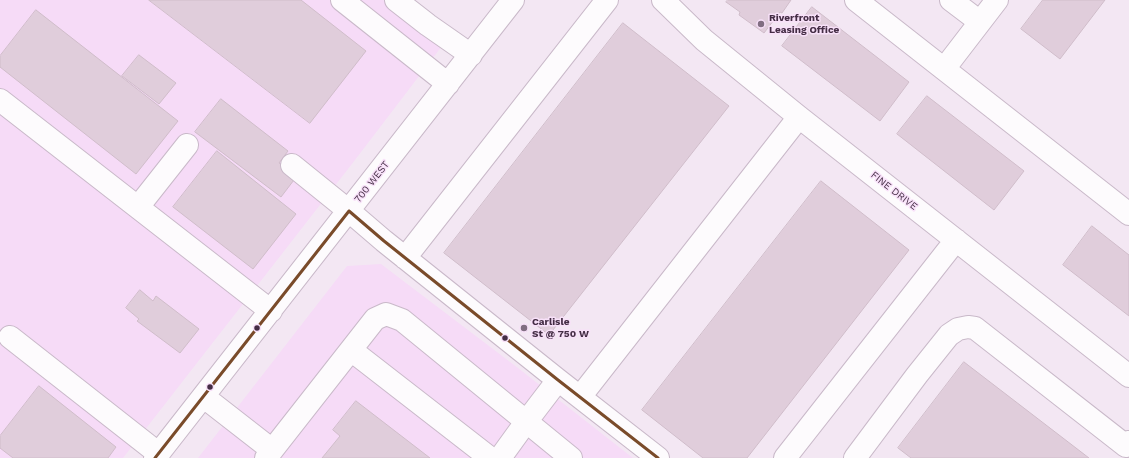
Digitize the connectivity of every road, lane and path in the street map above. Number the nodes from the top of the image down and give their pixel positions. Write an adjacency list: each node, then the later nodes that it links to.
1 (342, 0): 12 (street)
2 (396, 0): 10 (street)
3 (513, 0): 10 (street, 700 WEST)
4 (607, 0): 21 (street)
5 (856, 0): 11 (street)
6 (951, 0): 9 (street)
7 (997, 0): 9 (street)
8 (672, 3): 14 (street, FINE DRIVE)
9 (980, 22): 11 (street)
10 (471, 55): 12 (street, 700 WEST)
11 (944, 69): 19 (street)
12 (448, 84): 18 (street, 700 WEST)
13 (0, 100): 17 (street)
14 (799, 117): 20 (street, FINE DRIVE); 28 (street)
15 (187, 145): 17 (street)
16 (292, 165): 18 (street)
17 (138, 207): 22 (street)
18 (349, 211): 21 (street); 22 (street, 700 WEST)
19 (1129, 214)
20 (956, 240): 25 (street, FINE DRIVE); 39 (street)
21 (405, 258): 26 (street)
22 (271, 311): 27 (street, 700 WEST)
23 (10, 337): 33 (street)
24 (351, 350): 30 (street); 32 (street); 34 (street)
25 (1129, 376)
26 (558, 380): 28 (street); 30 (street)
27 (204, 397): 32 (street); 33 (street, 700 WEST)
28 (580, 397): 29 (street)
29 (612, 421): 37 (street); 38 (street)
30 (526, 422): 35 (street); 36 (street)
31 (1128, 445): 40 (street)
32 (269, 454)
33 (157, 456)
34 (490, 458)
35 (500, 458)
36 (571, 458)
37 (637, 458)
38 (658, 458)
39 (785, 458)
40 (856, 458)

